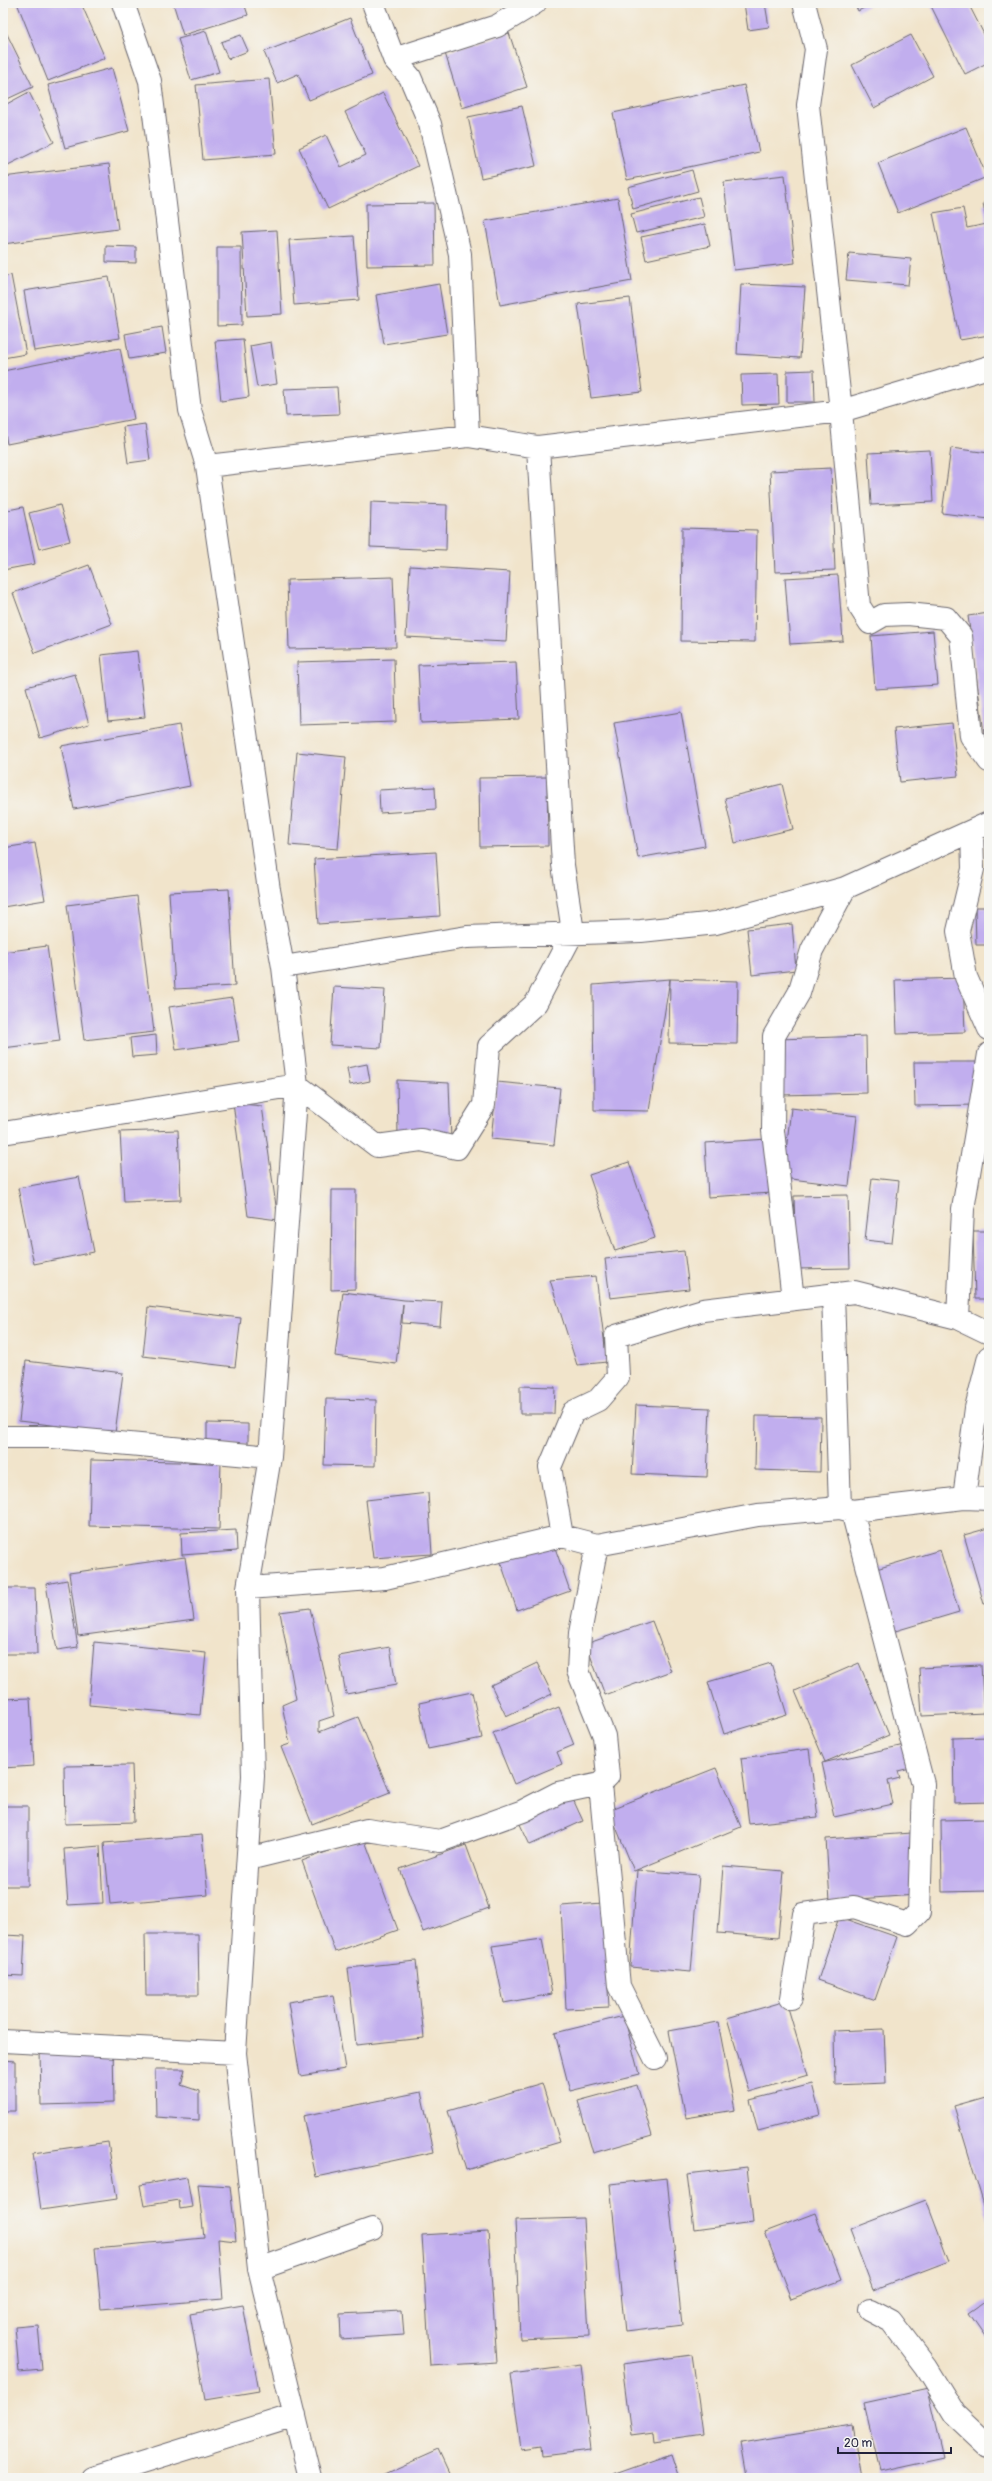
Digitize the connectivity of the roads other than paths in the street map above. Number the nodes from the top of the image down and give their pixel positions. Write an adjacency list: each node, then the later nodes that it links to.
1 (123, 3): 10 (street)
2 (373, 3): 5 (street)
3 (535, 3): 5 (street)
4 (804, 3): 7 (street)
5 (394, 60): 8 (street)
6 (989, 367): 7 (street)
7 (841, 411): 9 (street); 11 (street)
8 (468, 436): 9 (street); 10 (street)
9 (538, 447): 14 (street)
10 (207, 466): 15 (street)
11 (989, 761)
12 (980, 827): 13 (street); 16 (street)
13 (845, 888): 14 (street); 21 (street)
14 (574, 932): 15 (street); 18 (street)
15 (283, 966): 18 (street)
16 (989, 1030)
17 (989, 1054): 22 (street)
18 (297, 1085): 19 (street); 26 (street)
19 (3, 1133)
20 (833, 1294): 21 (street); 22 (street); 29 (street)
21 (793, 1299): 30 (street)
22 (958, 1318): 23 (street)
23 (989, 1332)
24 (989, 1357): 27 (street)
25 (3, 1437): 26 (street)
26 (270, 1458): 32 (street)
27 (964, 1498): 28 (street); 29 (street)
28 (989, 1499)
29 (846, 1509): 31 (street); 35 (street)
30 (562, 1536): 31 (street); 32 (street)
31 (597, 1545): 33 (street)
32 (248, 1588): 34 (street)
33 (600, 1784): 34 (street); 38 (street)
34 (248, 1859): 37 (street)
35 (791, 1998)
36 (3, 2041): 37 (street)
37 (235, 2054): 40 (street)
38 (655, 2058)
39 (372, 2229): 40 (street)
40 (260, 2269): 42 (street)
41 (870, 2310): 43 (street)
42 (295, 2415): 44 (street); 45 (street)
43 (989, 2446)
44 (93, 2478)
45 (310, 2478)

